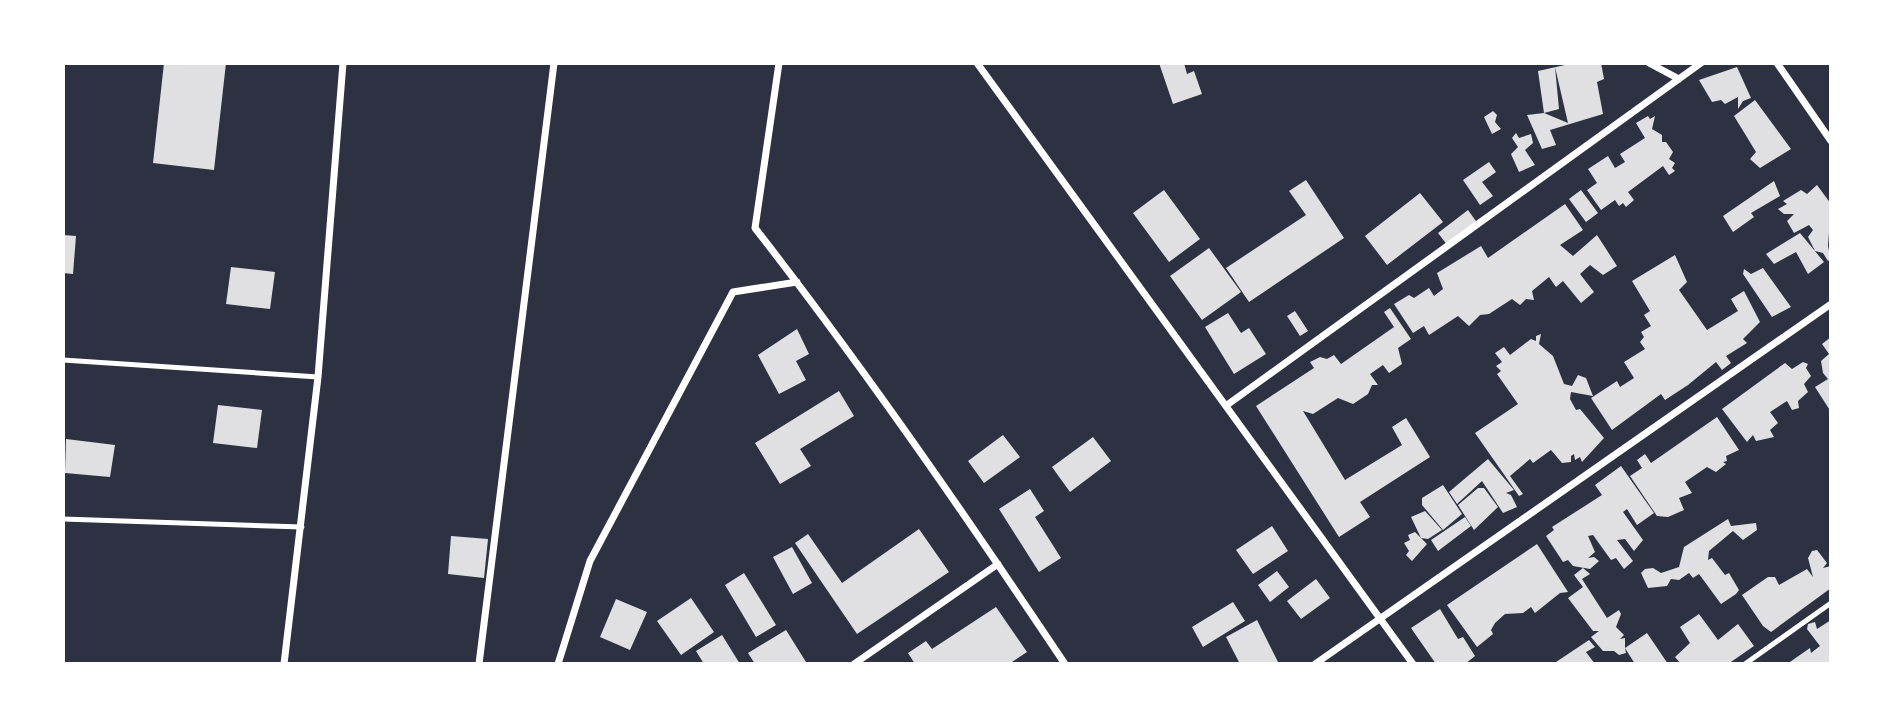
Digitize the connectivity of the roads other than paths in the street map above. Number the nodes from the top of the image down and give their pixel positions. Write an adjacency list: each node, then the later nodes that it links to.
1 (343, 63): 13 (street)
2 (554, 63): 21 (street)
3 (779, 63): 10 (street)
4 (977, 63): 14 (street)
5 (1649, 63): 8 (street)
6 (1701, 63): 8 (street)
7 (1777, 63): 9 (street)
8 (1679, 79): 14 (street)
9 (1831, 141)
10 (797, 282): 17 (street); 22 (street)
11 (1831, 304): 19 (street)
12 (63, 360): 13 (lane)
13 (318, 377): 16 (street)
14 (1227, 405): 19 (street)
15 (63, 519): 16 (lane)
16 (302, 527): 20 (street)
17 (998, 564): 23 (street); 24 (street)
18 (1831, 603): 27 (lane)
19 (1379, 619): 25 (street); 26 (street)
20 (284, 664)
21 (479, 664)
22 (558, 664)
23 (853, 664)
24 (1065, 664)
25 (1315, 664)
26 (1413, 664)
27 (1745, 664)

